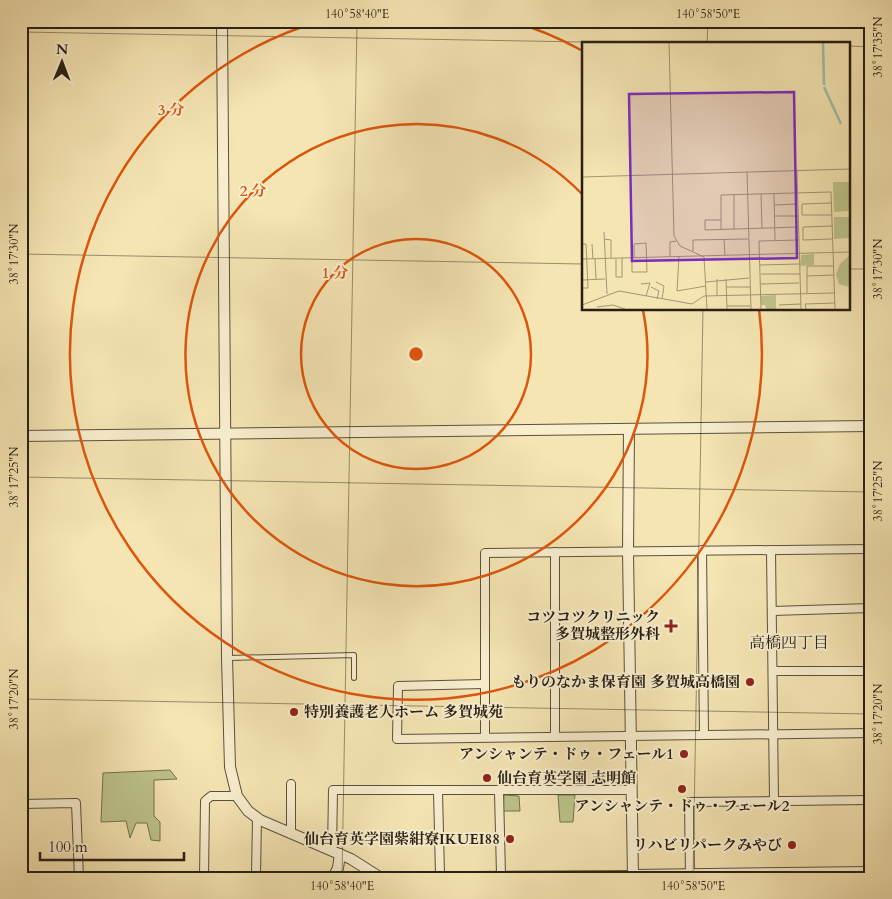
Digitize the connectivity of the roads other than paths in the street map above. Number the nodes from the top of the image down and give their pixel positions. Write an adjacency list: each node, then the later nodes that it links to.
1 (222, 21): 4 (street)
2 (871, 426): 3 (street)
3 (629, 429): 4 (street); 10 (street)
4 (225, 433): 5 (street); 13 (street)
5 (21, 436)
6 (871, 548): 8 (street)
7 (702, 550): 8 (street); 10 (street); 19 (street)
8 (771, 550): 12 (street)
9 (555, 552): 10 (street); 17 (street); 23 (street)
10 (628, 552): 21 (street)
11 (871, 608): 12 (street)
12 (772, 611): 14 (street)
13 (227, 658): 16 (lane); 28 (street)
14 (773, 671): 15 (street); 20 (street)
15 (871, 671)
16 (354, 678)
17 (484, 684): 22 (street); 22 (street)
18 (871, 733): 20 (street)
19 (704, 735): 20 (street); 21 (street)
20 (774, 735): 30 (street)
21 (631, 736): 23 (street); 25 (street)
22 (484, 737): 23 (street)
23 (554, 737)
24 (291, 784): 33 (street)
25 (631, 790): 27 (street); 40 (street)
26 (438, 791): 27 (street); 34 (street); 38 (street)
27 (499, 792): 36 (street)
28 (237, 796): 32 (street); 46 (street)
29 (871, 800): 30 (street)
30 (774, 801): 41 (street)
31 (21, 804): 44 (street)
32 (257, 818): 33 (street); 42 (street)
33 (290, 834): 34 (street)
34 (336, 852): 37 (street); 43 (street)
35 (871, 872): 41 (street)
36 (501, 875): 38 (street); 39 (street)
37 (334, 876): 42 (street); 43 (street)
38 (440, 876): 43 (street)
39 (582, 876): 40 (street)
40 (632, 876): 41 (street)
41 (690, 876)
42 (254, 877): 46 (street)
43 (380, 877)
44 (79, 878)
45 (191, 878): 46 (street)
46 (204, 878)

